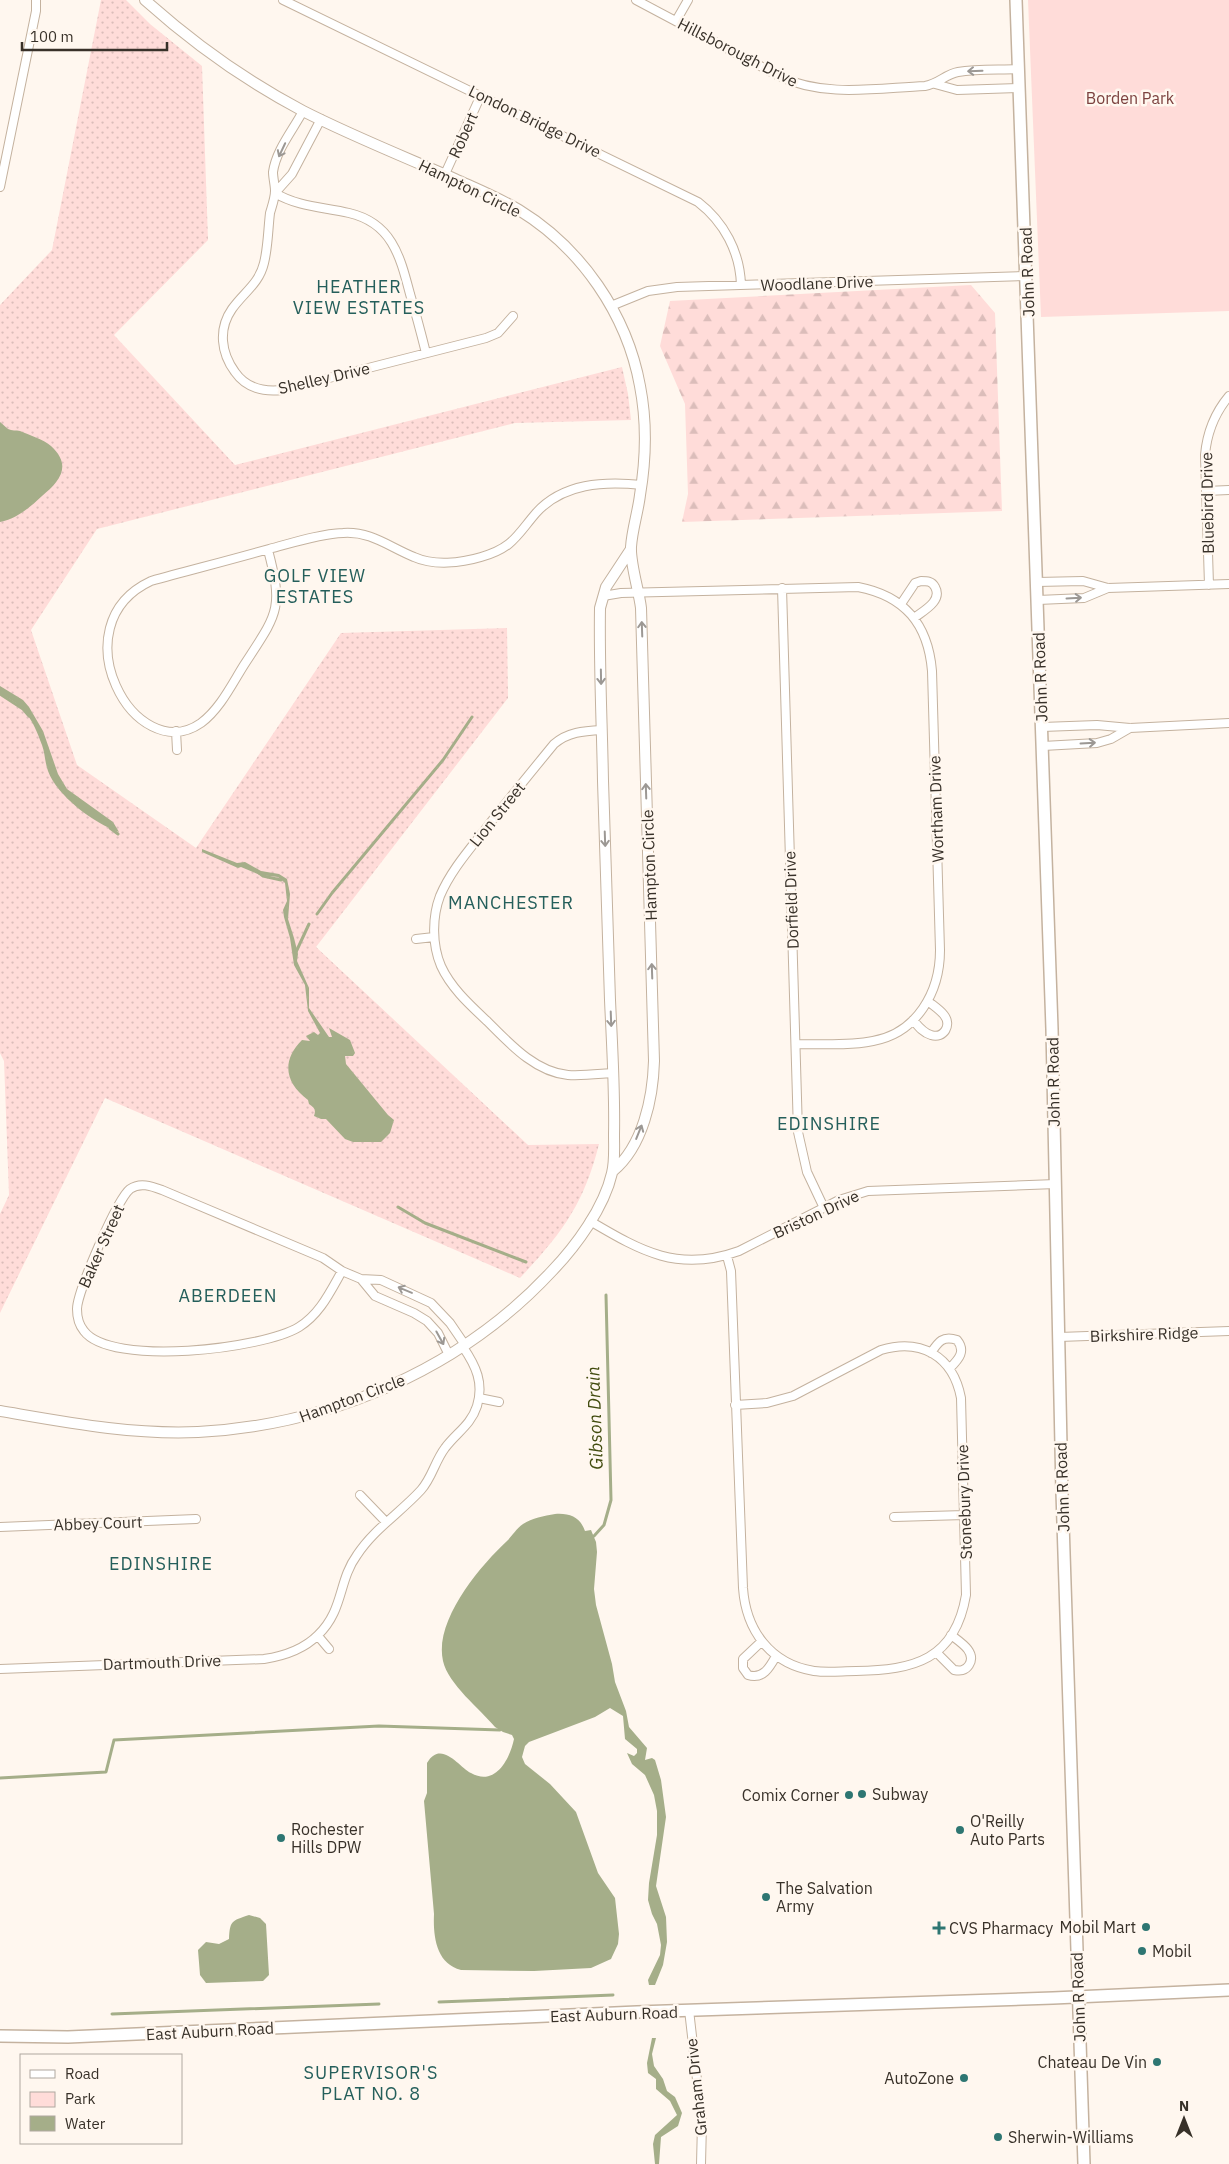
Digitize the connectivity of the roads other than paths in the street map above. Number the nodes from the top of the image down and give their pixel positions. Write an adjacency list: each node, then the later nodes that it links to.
1 (36, 0): 15 (street)
2 (145, 0): 12 (street, Hampton Circle)
3 (283, 0): 11 (street, London Bridge Drive)
4 (636, 0): 7 (street, Hillsborough Drive)
5 (688, 0): 7 (street)
6 (1016, 0): 8 (main road, John R Road)
7 (676, 22): 9 (street, Hillsborough Drive)
8 (1018, 69): 9 (street, Hillsborough Drive, one-way to 9); 10 (main road, John R Road)
9 (935, 84): 10 (street, Hillsborough Drive)
10 (1019, 88): 17 (main road, John R Road)
11 (481, 95): 14 (street, Robert); 18 (street, London Bridge Drive)
12 (303, 111): 13 (street, Hampton Circle); 16 (street, Shelley Drive, one-way to 16)
13 (321, 119): 14 (street, Hampton Circle); 16 (street)
14 (445, 174): 19 (street, Hampton Circle)
15 (1, 182)
16 (275, 193): 21 (street); 21 (street, Shelley Drive)
17 (1027, 276): 18 (street, Woodlane Drive); 28 (main road, John R Road)
18 (741, 285): 19 (street, Woodlane Drive)
19 (611, 306): 23 (street, Hampton Circle)
20 (512, 316): 21 (street, Shelley Drive)
21 (426, 353)
22 (1229, 396): 25 (street, Bluebird Drive)
23 (642, 485): 26 (street, Hampton Circle); 27 (street)
24 (1229, 490): 25 (street)
25 (1206, 491): 30 (street, Bluebird Drive)
26 (631, 549): 33 (street, Hampton Circle); 34 (street, Hampton Circle)
27 (268, 550): 42 (street); 42 (street)
28 (1037, 582): 32 (street); 35 (main road, John R Road)
29 (1229, 584): 30 (street)
30 (1209, 585): 32 (street)
31 (782, 588): 33 (street, Wortham Drive); 36 (street, Wortham Drive); 49 (street, Dorfield Drive)
32 (1108, 588): 35 (street, one-way to 32)
33 (639, 593): 34 (street, Wortham Drive); 51 (street, Hampton Circle, one-way to 33)
34 (603, 596): 41 (street, Hampton Circle, one-way to 41)
35 (1038, 600): 39 (main road, John R Road)
36 (901, 604): 37 (street, Wortham Drive); 37 (street)
37 (914, 618): 47 (street, Wortham Drive)
38 (1229, 723): 40 (street)
39 (1042, 727): 40 (street); 43 (main road, John R Road)
40 (1130, 728): 43 (street, one-way to 40)
41 (602, 730): 45 (street, Lion Street); 50 (street, Hampton Circle, one-way to 50)
42 (176, 731): 44 (street)
43 (1042, 746): 52 (main road, John R Road)
44 (177, 750)
45 (434, 937): 46 (street); 50 (street, Lion Street)
46 (416, 939)
47 (929, 1002): 48 (street, Wortham Drive); 48 (street)
48 (913, 1020): 49 (street, Wortham Drive)
49 (796, 1044): 53 (street, Dorfield Drive)
50 (613, 1073): 51 (street, Hampton Circle)
51 (613, 1172): 54 (street, Hampton Circle)
52 (1056, 1184): 53 (street, Briston Drive); 61 (main road, John R Road)
53 (824, 1208): 55 (street, Briston Drive)
54 (590, 1221): 55 (street, Briston Drive); 62 (street, Hampton Circle)
55 (727, 1256): 68 (street, Stonebury Drive)
56 (342, 1271): 56 (street, Baker Street); 57 (street, Baker Street)
57 (361, 1279): 58 (street, Baker Street, one-way to 57); 59 (street, Baker Street)
58 (423, 1299): 59 (street); 62 (street, Baker Street)
59 (414, 1313): 64 (street, Baker Street, one-way to 64)
60 (1229, 1331): 61 (street, Birkshire Ridge)
61 (1059, 1337): 84 (main road, John R Road)
62 (464, 1346): 64 (street, Hampton Circle); 66 (street, Dartmouth Drive)
63 (931, 1352): 65 (street, Stonebury Drive); 65 (street); 68 (street, Stonebury Drive)
64 (450, 1356): 69 (street, Hampton Circle)
65 (950, 1368): 71 (street, Stonebury Drive)
66 (479, 1398): 67 (street); 74 (street, Dartmouth Drive)
67 (499, 1402)
68 (735, 1405): 78 (street, Stonebury Drive)
69 (0, 1411)
70 (360, 1495): 74 (street)
71 (964, 1515): 72 (street); 76 (street, Stonebury Drive)
72 (894, 1516)
73 (196, 1519): 75 (street, Abbey Court)
74 (386, 1522): 77 (street, Dartmouth Drive)
75 (0, 1527)
76 (951, 1635): 80 (street, Stonebury Drive); 80 (street)
77 (318, 1636): 79 (street); 82 (street, Dartmouth Drive)
78 (761, 1642): 81 (street, Stonebury Drive); 81 (street)
79 (328, 1649)
80 (936, 1652): 81 (street, Stonebury Drive)
81 (776, 1656)
82 (0, 1668)
83 (1229, 1990): 84 (main road, East Auburn Road)
84 (1078, 1996): 85 (main road, East Auburn Road); 88 (main road, John R Road)
85 (689, 2010): 86 (main road, East Auburn Road); 87 (street, Graham Drive)
86 (0, 2036)
87 (700, 2164)
88 (1084, 2164)

